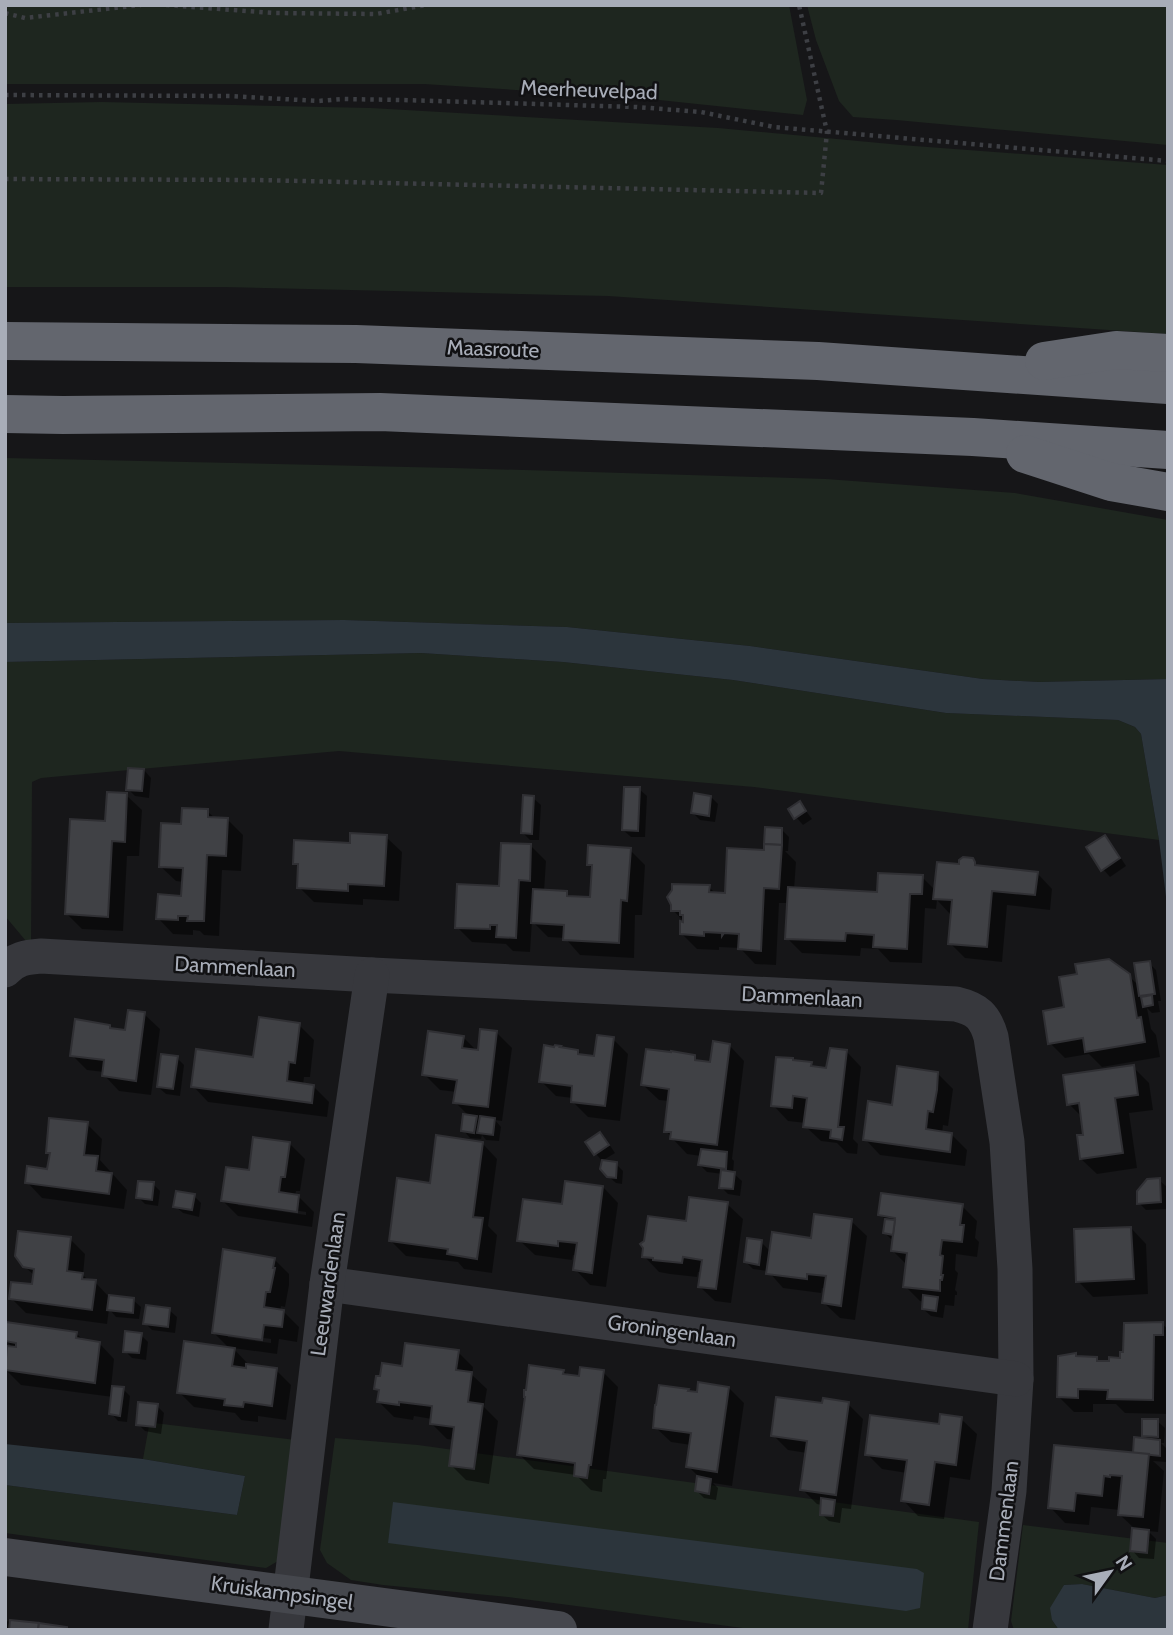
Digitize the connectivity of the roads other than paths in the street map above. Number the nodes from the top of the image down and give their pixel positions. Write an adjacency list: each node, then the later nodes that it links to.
1 (5, 341): 3 (highway, Maasroute)
2 (1168, 353): 3 (highway)
3 (980, 372): 4 (highway)
4 (1168, 385)
5 (5, 414): 6 (highway)
6 (973, 437): 7 (highway); 8 (highway)
7 (1168, 450)
8 (1168, 492)
9 (5, 970): 10 (street, Dammenlaan)
10 (372, 975): 11 (street, Leeuwardenlaan); 12 (street, Dammenlaan)
11 (327, 1284): 12 (street, Groningenlaan); 14 (street, Leeuwardenlaan)
12 (1016, 1379): 16 (street, Dammenlaan)
13 (5, 1557): 14 (street, Kruiskampsingel)
14 (288, 1612): 15 (street, Kruiskampsingel)
15 (558, 1630)
16 (990, 1630)

